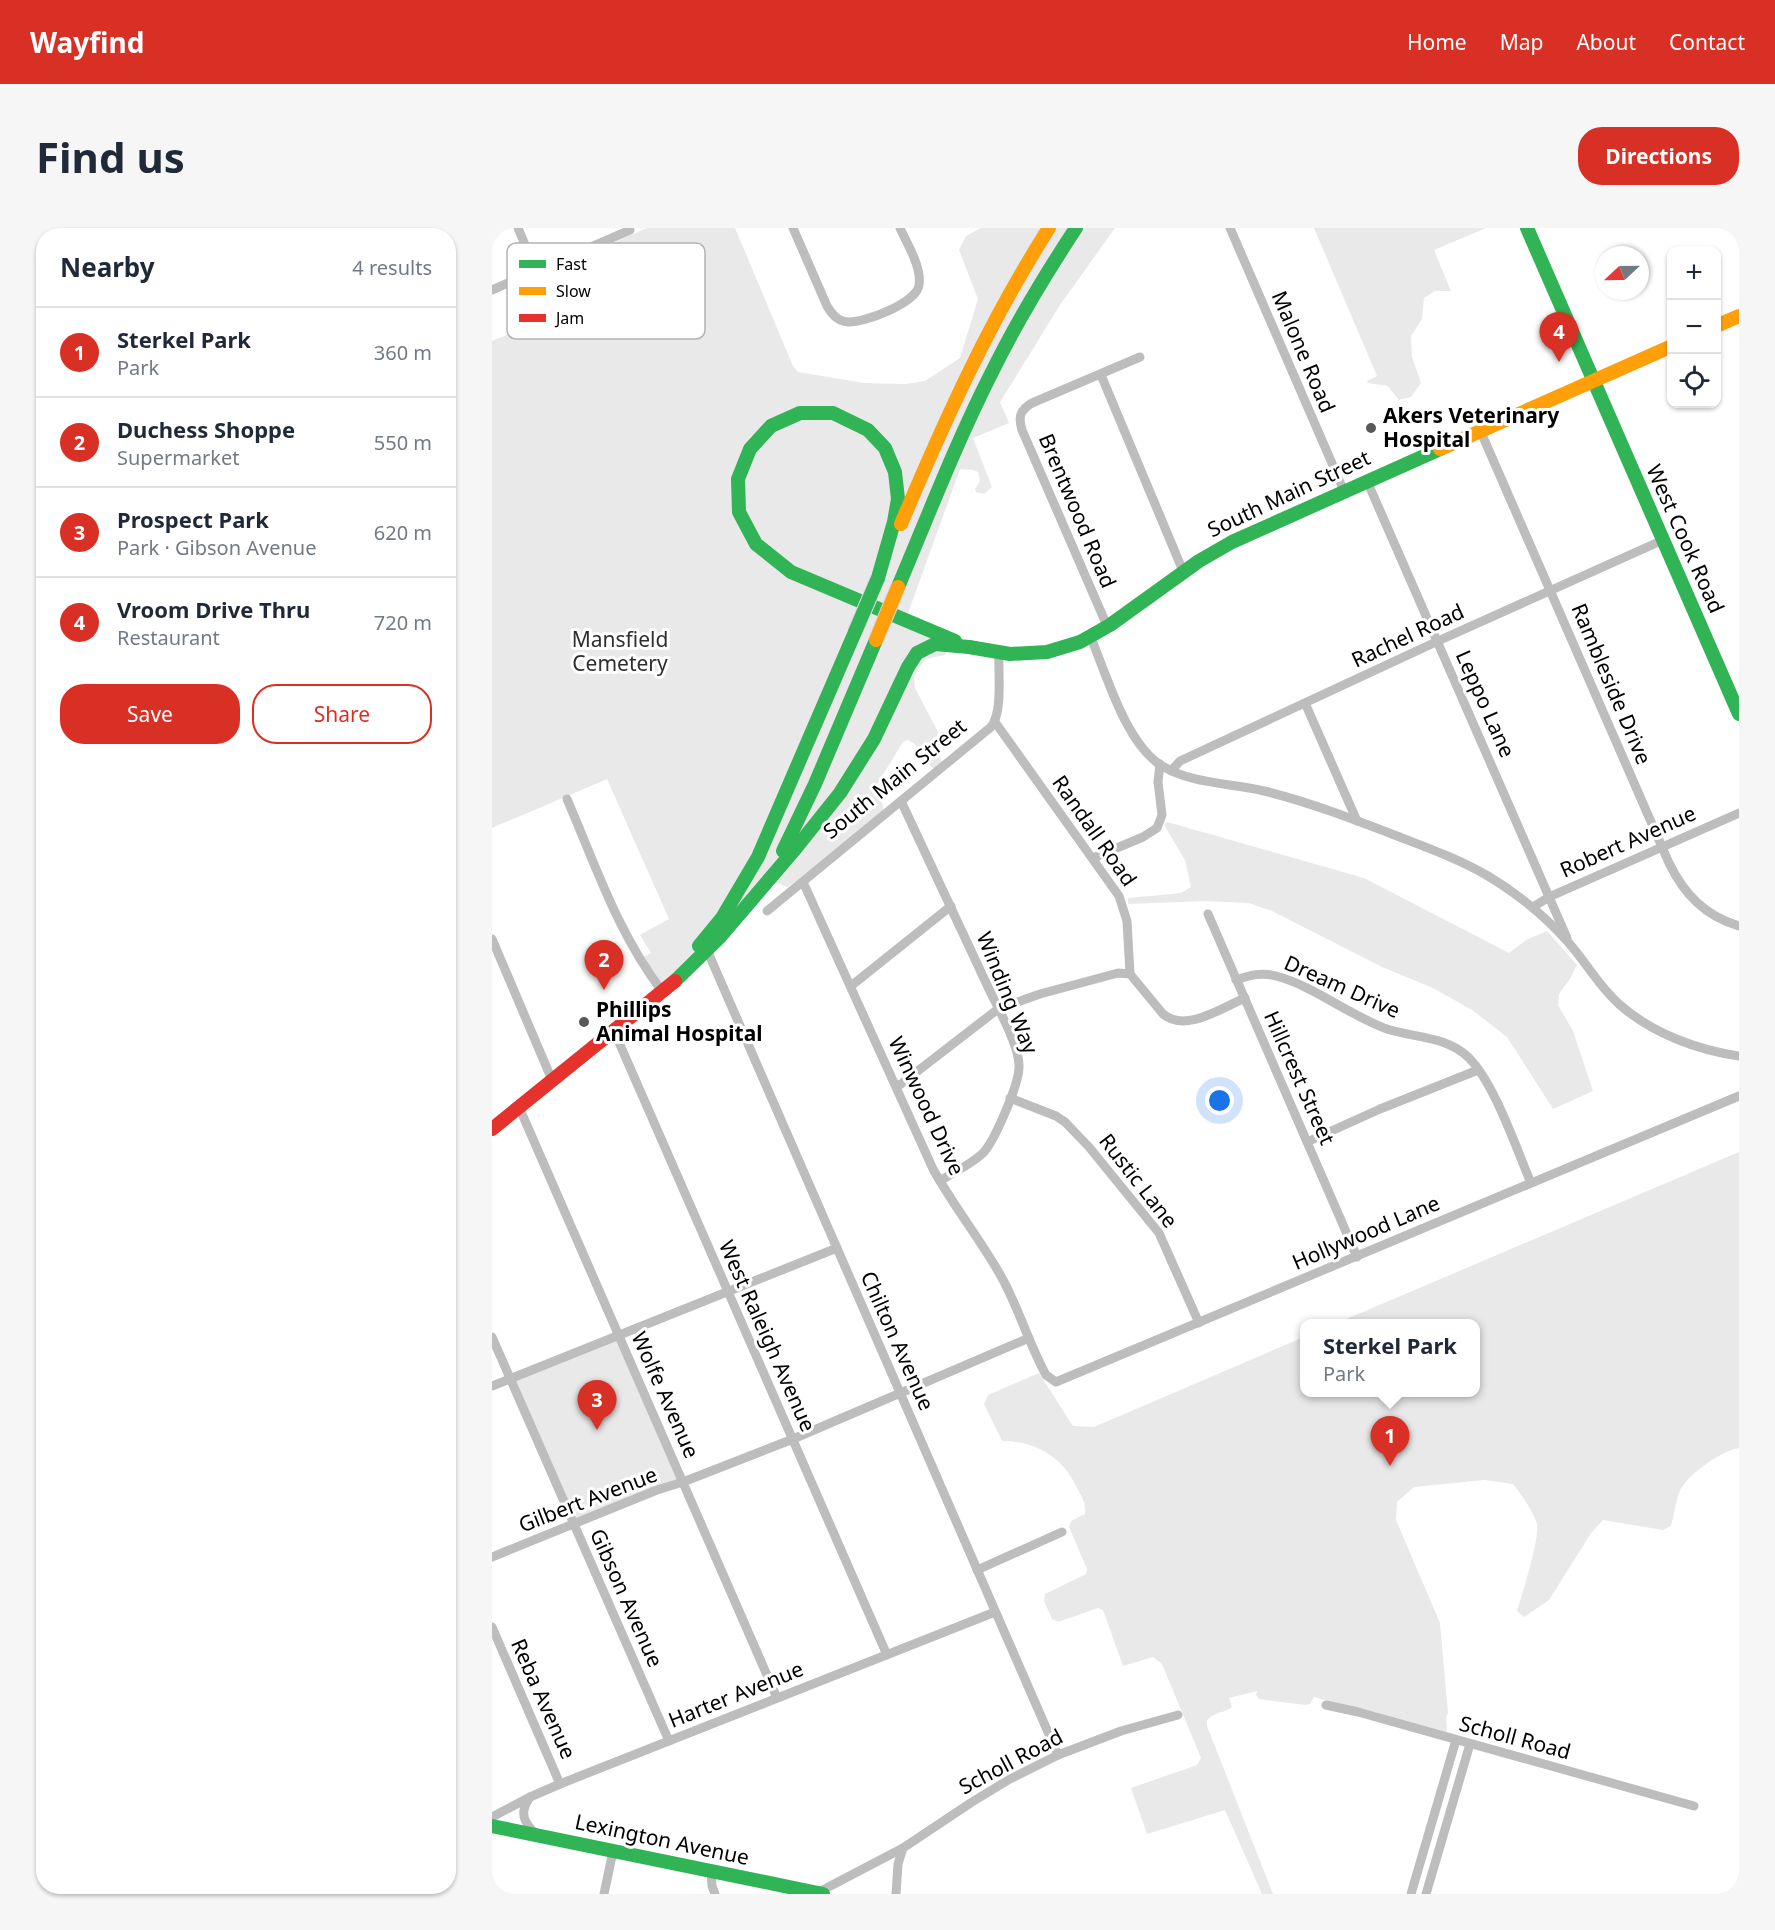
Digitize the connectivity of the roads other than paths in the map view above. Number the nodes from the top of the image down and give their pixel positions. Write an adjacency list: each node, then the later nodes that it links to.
1 (518, 228): 9 (street)
2 (793, 228): 3 (street)
3 (900, 228)
4 (1049, 228): 24 (main road)
5 (1076, 228): 44 (main road, bridge)
6 (1230, 228): 21 (street, Malone Road)
7 (1527, 228): 18 (main road, West Cook Road)
8 (629, 229): 10 (street)
9 (524, 243)
10 (598, 243)
11 (507, 284): 12 (street)
12 (492, 290)
13 (1739, 316): 14 (main road)
14 (1721, 324)
15 (1667, 348): 18 (main road, South Main Street)
16 (1140, 357): 17 (street)
17 (1101, 375): 23 (street); 26 (street, Brentwood Road)
18 (1593, 381): 19 (main road, South Main Street); 22 (main road, West Cook Road)
19 (1480, 430): 20 (main road, South Main Street); 25 (street, Rambleside Drive)
20 (1367, 481): 21 (main road, South Main Street); 28 (street, Leppo Lane)
21 (1344, 491): 23 (main road, South Main Street)
22 (1663, 540): 25 (street, Rachel Road); 32 (main road, West Cook Road)
23 (1183, 571): 26 (main road, South Main Street)
24 (878, 578): 29 (main road); 52 (main road, bridge)
25 (1551, 591): 28 (street, Rachel Road); 40 (street, Rambleside Drive)
26 (1108, 628): 27 (main road, South Main Street)
27 (1091, 638): 30 (main road, South Main Street); 34 (street)
28 (1438, 641): 31 (street, Rachel Road); 43 (street, Leppo Lane)
29 (969, 647): 30 (main road, South Main Street); 44 (main road)
30 (999, 654): 33 (street, South Main Street)
31 (1305, 703): 35 (street, Rachel Road); 39 (street)
32 (1739, 714)
33 (995, 722): 37 (street, South Main Street); 41 (street, Randall Road)
34 (1160, 764): 35 (street); 41 (street)
35 (1171, 771): 39 (street)
36 (567, 799): 56 (street)
37 (901, 801): 42 (street, South Main Street); 45 (street, Winding Way)
38 (1739, 813): 40 (street, Robert Avenue)
39 (1357, 820): 46 (street)
40 (1662, 847): 43 (street, Robert Avenue); 49 (street, Rambleside Drive)
41 (1093, 858): 53 (street, Randall Road)
42 (803, 882): 47 (street, South Main Street); 55 (street, Winwood Drive)
43 (1550, 897): 46 (street, Robert Avenue); 51 (street, Leppo Lane)
44 (752, 900): 52 (main road)
45 (951, 906): 55 (street); 58 (street, Winding Way)
46 (1533, 907): 51 (street)
47 (767, 911)
48 (1208, 914): 54 (street, Hillcrest Street)
49 (1739, 926)
50 (492, 939): 62 (street)
51 (1569, 943): 60 (street)
52 (705, 947): 56 (main road); 71 (street, Chilton Avenue)
53 (1130, 974): 57 (street); 58 (street)
54 (1236, 980): 57 (street, Hillcrest Street); 61 (street, Dream Drive)
55 (851, 986): 63 (street, Winwood Drive)
56 (662, 991): 59 (main road)
57 (1245, 998): 68 (street, Hillcrest Street)
58 (998, 1009): 63 (street); 65 (street, Winding Way)
59 (614, 1031): 62 (main road); 73 (street, West Raleigh Avenue)
60 (1739, 1056)
61 (1478, 1070): 68 (street); 70 (street, Dream Drive)
62 (552, 1080): 66 (main road)
63 (897, 1088): 69 (street, Winwood Drive)
64 (1739, 1096): 70 (street, Hollywood Lane)
65 (1010, 1098): 69 (street, Winding Way); 74 (street, Rustic Lane)
66 (519, 1107): 67 (main road); 76 (street, Wolfe Avenue)
67 (492, 1129)
68 (1307, 1142): 72 (street, Hillcrest Street)
69 (940, 1180): 77 (street, Winwood Drive)
70 (1531, 1183): 72 (street, Hollywood Lane)
71 (837, 1248): 73 (street); 80 (street, Chilton Avenue)
72 (1357, 1257): 74 (street, Hollywood Lane)
73 (728, 1292): 76 (street); 81 (street, West Raleigh Avenue)
74 (1199, 1323): 77 (street, Hollywood Lane)
75 (492, 1336): 78 (street, Gibson Avenue)
76 (620, 1336): 78 (street); 82 (street, Wolfe Avenue)
77 (1029, 1338): 80 (street, Gilbert Avenue)
78 (510, 1378): 79 (street); 83 (street, Gibson Avenue)
79 (492, 1386)
80 (900, 1393): 81 (street, Gilbert Avenue); 86 (street, Chilton Avenue)
81 (793, 1439): 82 (street, Gilbert Avenue); 89 (street, West Raleigh Avenue)
82 (683, 1482): 83 (street, Gilbert Avenue); 90 (street, Wolfe Avenue)
83 (574, 1525): 85 (street, Gilbert Avenue); 94 (street, Gibson Avenue)
84 (1062, 1532): 86 (street)
85 (492, 1557)
86 (977, 1570): 87 (street, Chilton Avenue)
87 (995, 1612): 89 (street, Harter Avenue); 96 (street, Chilton Avenue)
88 (492, 1628): 97 (street, Reba Avenue)
89 (887, 1655): 90 (street, Harter Avenue)
90 (777, 1698): 94 (street, Harter Avenue)
91 (1326, 1705): 93 (street, Scholl Road)
92 (1178, 1715): 96 (street, Scholl Road)
93 (1456, 1740): 95 (street, Scholl Road); 110 (street)
94 (669, 1741): 97 (street, Harter Avenue)
95 (1470, 1744): 99 (street, Scholl Road); 111 (street)
96 (1058, 1755): 103 (street, Scholl Road)
97 (560, 1784): 98 (street, Harter Avenue)
98 (530, 1797): 100 (street, Harter Avenue); 102 (street)
99 (1694, 1806)
100 (492, 1817)
101 (492, 1826): 102 (main road, Lexington Avenue)
102 (538, 1836): 104 (main road, Lexington Avenue)
103 (903, 1848): 108 (street, Scholl Road); 109 (street)
104 (613, 1851): 105 (main road, Lexington Avenue); 106 (street)
105 (711, 1872): 107 (street); 108 (main road, Lexington Avenue)
106 (604, 1894)
107 (715, 1894)
108 (819, 1894)
109 (896, 1894)
110 (1411, 1894)
111 (1426, 1894)

